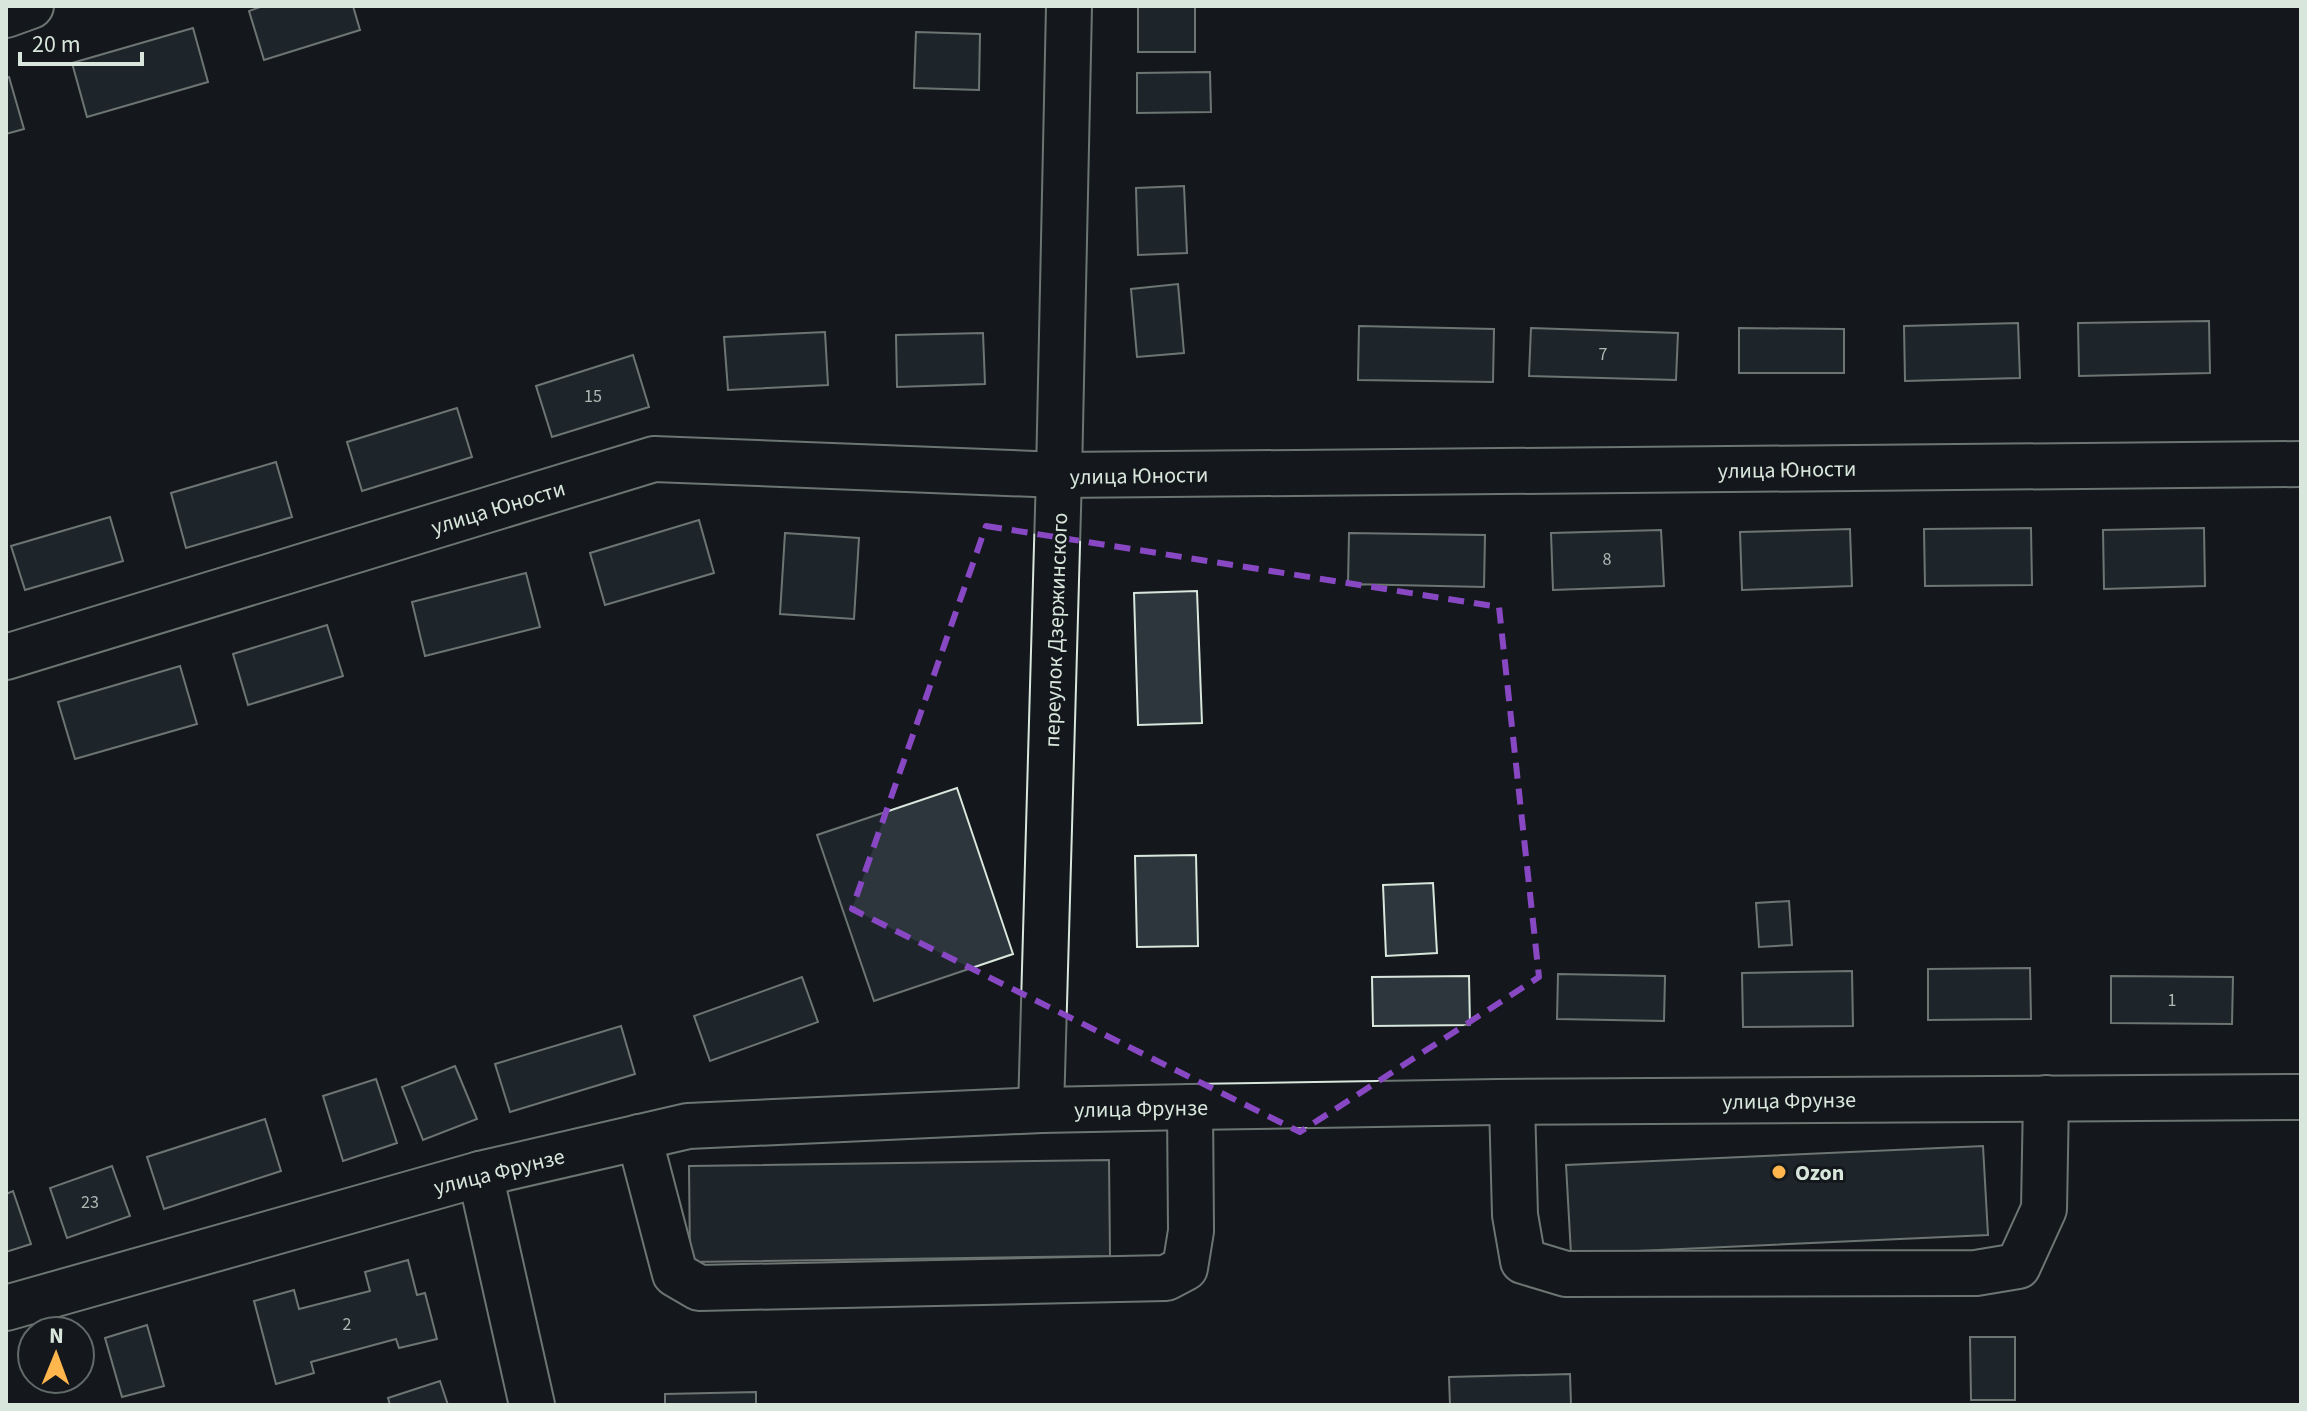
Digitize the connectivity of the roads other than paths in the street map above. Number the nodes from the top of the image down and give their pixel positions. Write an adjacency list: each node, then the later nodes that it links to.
1 (31, 6): 3 (street)
2 (1069, 6): 5 (street, переулок Дзержинского)
3 (6, 15)
4 (2301, 464): 5 (street, улица Юности)
5 (1059, 475): 6 (street, улица Юности); 11 (street, переулок Дзержинского)
6 (6, 657)
7 (2301, 1097): 8 (street, улица Фрунзе)
8 (2046, 1098): 9 (street, улица Фрунзе); 9 (street)
9 (1512, 1103): 10 (street, улица Фрунзе)
10 (1190, 1107): 11 (street, улица Фрунзе); 12 (street)
11 (1041, 1110): 12 (street, улица Фрунзе)
12 (639, 1137): 13 (street, улица Фрунзе)
13 (480, 1174): 14 (street, улица Фрунзе); 15 (street)
14 (6, 1308)
15 (532, 1405)

